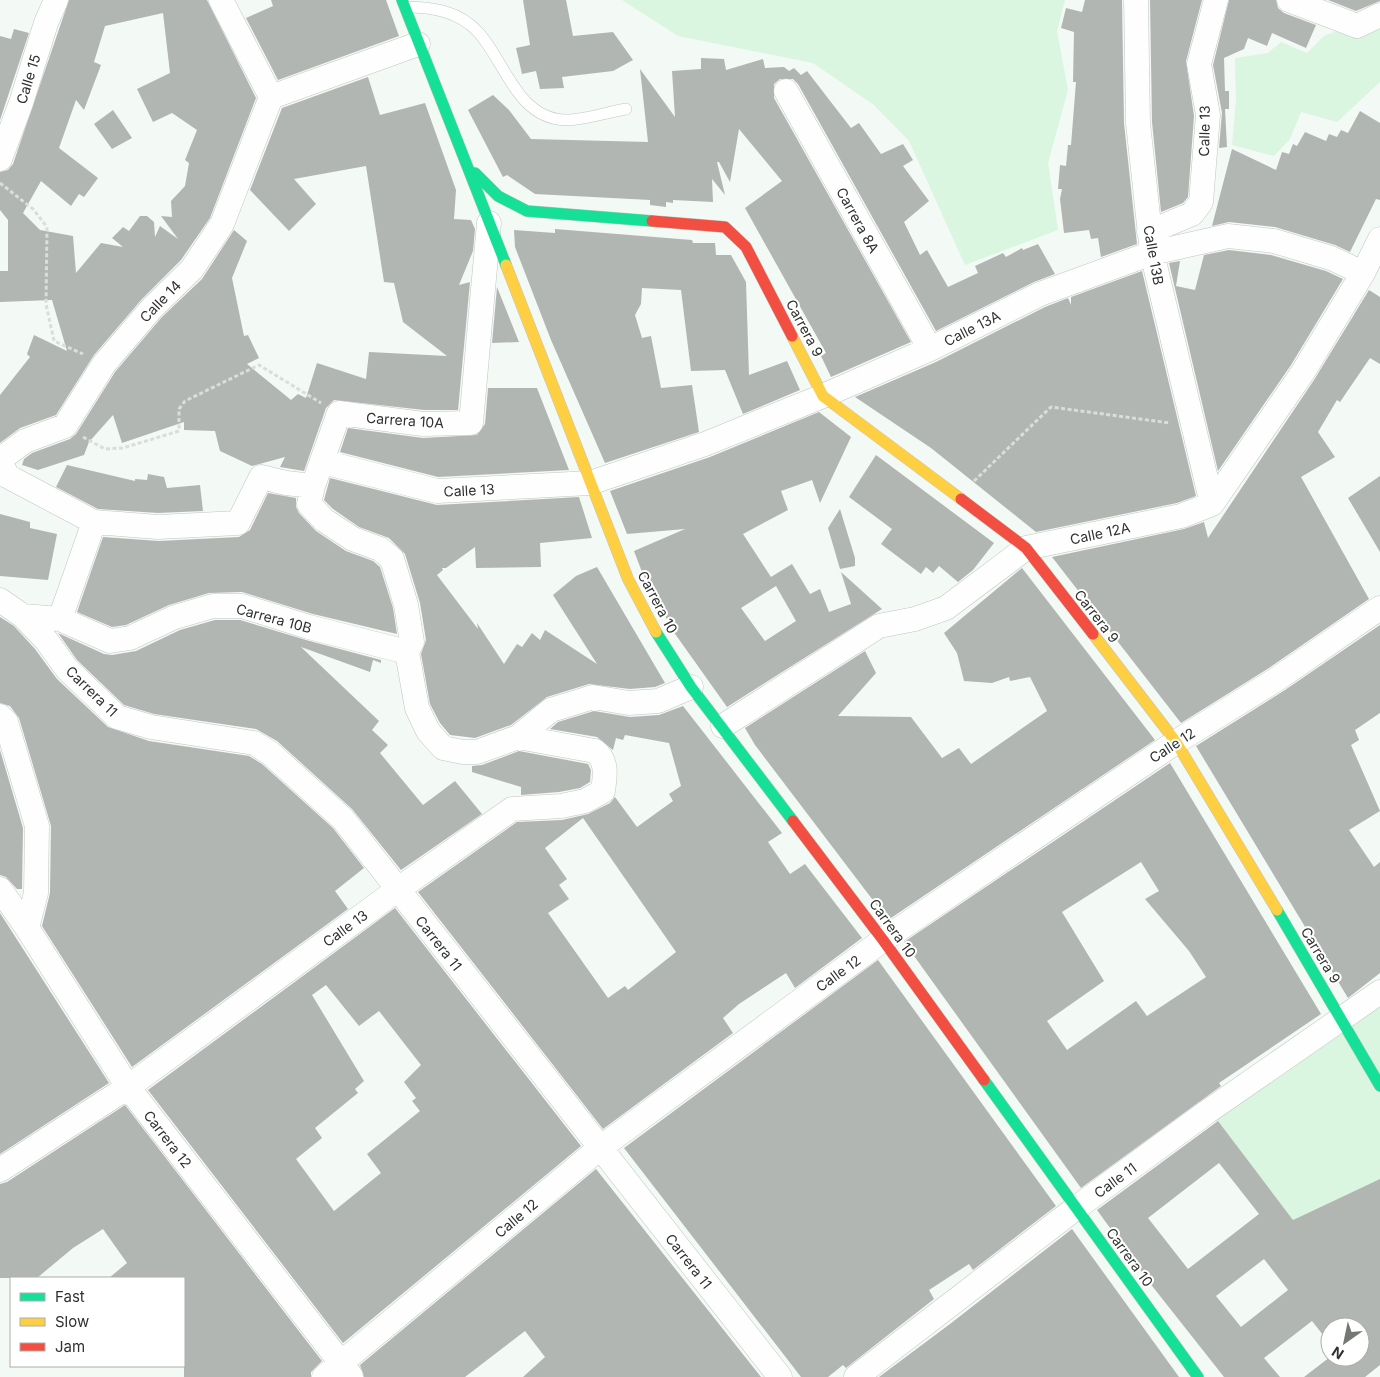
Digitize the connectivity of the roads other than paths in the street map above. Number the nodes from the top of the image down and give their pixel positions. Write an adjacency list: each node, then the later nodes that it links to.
1 (56, 0): 13 (street, Calle 15)
2 (221, 0): 10 (street)
3 (1136, 0): 16 (street, Calle 13B)
4 (1216, 0): 16 (street, Calle 13)
5 (1289, 0): 7 (street)
6 (402, 3): 8 (street, Carrera 10); 11 (lane)
7 (1380, 15)
8 (418, 44): 10 (street); 12 (street, Carrera 10)
9 (786, 91): 18 (street, Carrera 8A)
10 (271, 97): 24 (street, Calle 14)
11 (626, 109)
12 (463, 158): 14 (street, Carrera 10); 19 (street, Carrera 9)
13 (0, 159)
14 (489, 223): 20 (street, Carrera 10A); 21 (street, Carrera 10)
15 (1380, 239): 17 (street)
16 (1150, 242): 17 (street, Calle 13A); 18 (street, Calle 13A); 23 (street, Calle 13B)
17 (1363, 273): 23 (street)
18 (930, 349): 19 (street, Calle 13A)
19 (823, 396): 21 (street, Calle 13A); 25 (street, Carrera 9)
20 (323, 462): 21 (street, Calle 13); 22 (street)
21 (590, 483): 31 (street, Carrera 10)
22 (312, 486): 24 (street); 30 (street)
23 (1212, 504): 25 (street, Calle 12A)
24 (94, 522): 29 (street)
25 (1026, 548): 33 (street, Calle 12A); 35 (street, Carrera 9)
26 (0, 600): 28 (street, Carrera 11)
27 (1380, 608): 35 (street, Calle 12)
28 (23, 616): 29 (street); 37 (street, Carrera 11)
29 (60, 619): 30 (street, Carrera 10B)
30 (408, 652): 34 (street)
31 (691, 687): 33 (street, Carrera 10); 34 (street)
32 (0, 716): 38 (street)
33 (723, 726): 39 (street, Carrera 10)
34 (518, 737): 37 (street, Calle 13)
35 (1176, 742): 39 (street, Calle 12); 41 (street, Carrera 9)
36 (0, 889): 38 (street, Carrera 12)
37 (397, 890): 43 (street, Calle 13); 44 (street, Carrera 11)
38 (27, 928): 43 (street, Carrera 12)
39 (883, 940): 44 (street, Calle 12); 46 (street, Carrera 10)
40 (1380, 992): 41 (street, Calle 11)
41 (1343, 1020): 42 (street, Carrera 9); 46 (street, Calle 11)
42 (1380, 1086)
43 (128, 1087): 45 (street, Calle 13); 47 (street, Carrera 12)
44 (600, 1148): 47 (street, Calle 12); 48 (street, Carrera 11)
45 (0, 1170)
46 (1076, 1208): 49 (street, Calle 11); 50 (street, Carrera 10)
47 (339, 1373)
48 (780, 1377)
49 (856, 1377)
50 (1198, 1377)

